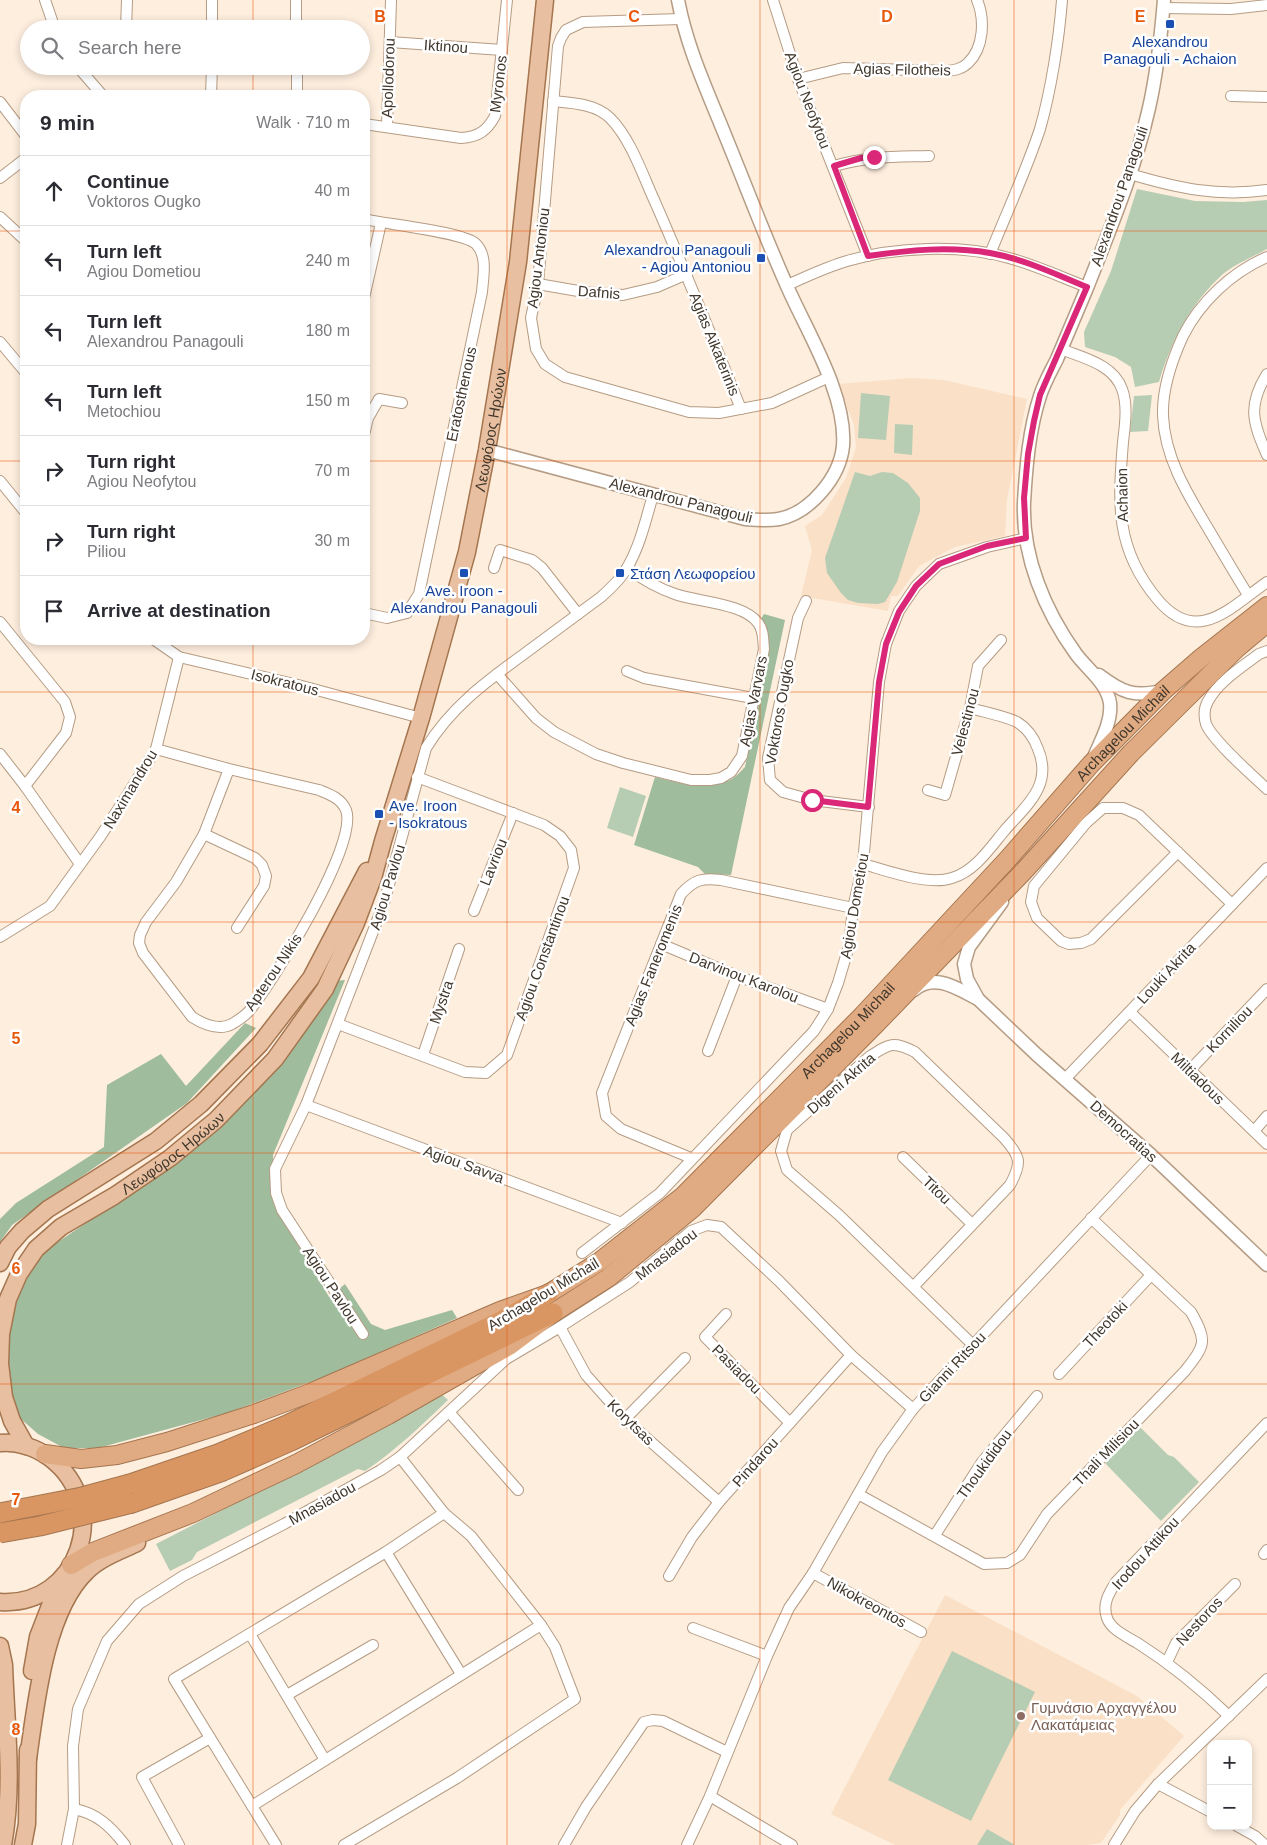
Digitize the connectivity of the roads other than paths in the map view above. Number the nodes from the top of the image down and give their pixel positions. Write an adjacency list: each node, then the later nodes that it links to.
1 (45, 0): 15 (street)
2 (127, 0): 16 (street)
3 (212, 0): 17 (street)
4 (296, 0): 18 (street)
5 (391, 0): 19 (street, Apollodorou)
6 (507, 0): 20 (street, Myronos)
7 (545, 0): 61 (main road, Λεωφόρος Ηρώων)
8 (678, 0): 14 (street, Alexandrou Panagouli)
9 (774, 0): 24 (street, Agiou Neofytou)
10 (977, 0): 24 (street, Agias Filotheis)
11 (1062, 0): 45 (street)
12 (1263, 3): 13 (street)
13 (1163, 4): 38 (street, Alexandrou Panagouli)
14 (681, 19): 30 (street, Agiou Antoniou); 51 (street, Alexandrou Panagouli)
15 (52, 20)
16 (126, 20)
17 (212, 20)
18 (296, 20)
19 (390, 42): 20 (street, Iktinou); 33 (street, Apollodorou)
20 (502, 50): 33 (street, Myronos)
21 (85, 75): 25 (street)
22 (212, 75): 26 (street)
23 (297, 75): 27 (street)
24 (798, 78): 37 (street, Agiou Neofytou)
25 (98, 90)
26 (212, 90)
27 (297, 90)
28 (1231, 96): 29 (street)
29 (1267, 97)
30 (553, 101): 49 (street, Agias Aikaterinis); 50 (street, Agiou Antoniou)
31 (0, 102): 34 (street)
32 (370, 125): 33 (street, Myronos)
33 (387, 126)
34 (20, 128)
35 (929, 156): 37 (street)
36 (20, 163): 39 (street)
37 (834, 166): 46 (street, Agiou Neofytou)
38 (1130, 174): 40 (street); 52 (street, Alexandrou Panagouli)
39 (0, 178)
40 (1267, 190)
41 (0, 217): 44 (street)
42 (370, 220): 43 (street, Eratosthenous)
43 (381, 223): 48 (street); 75 (street, Eratosthenous)
44 (20, 235)
45 (990, 254): 46 (street); 52 (street)
46 (868, 256): 51 (street)
47 (1267, 257): 70 (street)
48 (370, 272)
49 (687, 274): 50 (street, Dafnis); 59 (street, Agias Aikaterinis)
50 (538, 284): 59 (street, Agiou Antoniou)
51 (787, 285): 57 (street, Alexandrou Panagouli)
52 (1087, 287): 54 (street, Alexandrou Panagouli)
53 (0, 342): 55 (street)
54 (1061, 350): 66 (street, Alexandrou Panagouli); 70 (street, Achaion)
55 (20, 366)
56 (1267, 374): 62 (street)
57 (829, 376): 59 (street, Agiou Antoniou); 64 (street, Alexandrou Panagouli)
58 (402, 403): 60 (street)
59 (741, 409)
60 (370, 415)
61 (487, 450): 64 (street, Alexandrou Panagouli); 91 (main road, Λεωφόρος Ηρώων)
62 (1267, 455)
63 (0, 481): 65 (street)
64 (653, 495): 68 (street, Agiou Pavlou)
65 (20, 506)
66 (1026, 538): 84 (street, Alexandrou Panagouli); 100 (street, Agiou Dometiou)
67 (494, 568): 74 (street)
68 (627, 568): 74 (street, Agiou Pavlou); 89 (street, Agias Varvars)
69 (1267, 582): 70 (street, Achaion)
70 (1248, 595)
71 (1267, 595): 83 (highway)
72 (806, 602): 100 (street, Voktoros Ougko)
73 (1267, 606): 83 (highway, Archagelou Michail)
74 (578, 614): 86 (street, Agiou Pavlou)
75 (370, 615)
76 (0, 622): 97 (street)
77 (1267, 623): 87 (highway, Archagelou Michail)
78 (1267, 635): 87 (highway)
79 (1001, 640): 90 (street, Velestinou)
80 (162, 645): 82 (street, Isokratous)
81 (1267, 651): 98 (street)
82 (180, 657): 91 (street, Isokratous); 92 (street, Naximandrou)
83 (1201, 658): 88 (highway, Archagelou Michail)
84 (1087, 666): 88 (street, Alexandrou Panagouli); 94 (street, Alexandrou Panagouli)
85 (627, 671): 89 (street)
86 (497, 674): 89 (street, Agias Varvars); 96 (street, Agiou Pavlou)
87 (1198, 686): 108 (highway, Archagelou Michail)
88 (1163, 691): 94 (highway, Archagelou Michail)
89 (753, 698)
90 (970, 708): 99 (street, Velestinou); 106 (street)
91 (421, 718): 103 (main road, Λεωφόρος Ηρώων)
92 (156, 749): 95 (street, Apterou Nikis); 105 (street, Naximandrou)
93 (0, 754): 97 (street)
94 (1091, 764): 119 (highway, Archagelou Michail)
95 (229, 769): 102 (street, Apterou Nikis); 102 (street, Apterou Nikis)
96 (417, 777): 101 (street, Agiou Constantinou); 122 (street, Agiou Pavlou)
97 (25, 786): 105 (street)
98 (1267, 789)
99 (928, 790)
100 (868, 807): 106 (street, Agiou Dometiou)
101 (513, 813): 111 (street, Lavriou); 125 (street, Agiou Constantinou)
102 (204, 834): 112 (street)
103 (380, 850): 139 (main road, Λεωφόρος Ηρώων); 159 (main road, Λεωφόρος Ηρώων)
104 (1178, 852): 104 (street); 109 (street)
105 (80, 864): 113 (street, Naximandrou)
106 (863, 864): 110 (street, Agiou Dometiou)
107 (1267, 868): 109 (street, Louki Akrita)
108 (1023, 872): 118 (street, Democratias); 119 (highway, Archagelou Michail)
109 (1232, 904): 121 (street, Louki Akrita)
110 (853, 908): 114 (street, Agias Faneromenis); 120 (street, Agiou Dometiou)
111 (474, 911)
112 (237, 928)
113 (0, 937)
114 (661, 944): 116 (street, Darvinou Karolou); 134 (street, Agias Faneromenis)
115 (459, 949): 125 (street, Mystra)
116 (737, 976): 120 (street, Darvinou Karolou); 124 (street)
117 (1267, 989): 126 (street, Korniliou)
118 (978, 999): 119 (street, Democratias); 127 (street, Democratias)
119 (887, 1006): 123 (highway, Archagelou Michail); 123 (highway, Archagelou Michail)
120 (828, 1009): 134 (street, Agiou Dometiou)
121 (1130, 1012): 126 (street, Miltiadous); 127 (street, Louki Akrita)
122 (338, 1024): 125 (street, Agiou Constantinou); 128 (street, Agiou Pavlou)
123 (842, 1047): 143 (highway, Archagelou Michail); 145 (highway, Archagelou Michail)
124 (708, 1051)
125 (422, 1055)
126 (1190, 1070): 130 (street, Miltiadous)
127 (1065, 1079): 132 (street, Democratias)
128 (306, 1105): 136 (street, Agiou Savva); 146 (street, Agiou Pavlou)
129 (1267, 1116): 130 (street)
130 (1254, 1131): 131 (street, Miltiadous)
131 (1267, 1144)
132 (1150, 1154): 135 (street, Gianni Ritsou); 140 (street, Democratias)
133 (903, 1157): 137 (street, Titou)
134 (691, 1158): 136 (street, Agiou Dometiou)
135 (1092, 1218): 141 (street, Thali Milisiou); 147 (street, Gianni Ritsou)
136 (622, 1223): 138 (street, Agiou Dometiou)
137 (972, 1224): 142 (street, Digeni Akrita); 142 (street, Digeni Akrita)
138 (582, 1253)
139 (0, 1263)
140 (1267, 1265)
141 (1152, 1275): 150 (street, Theotoki); 169 (street, Thali Milisiou)
142 (914, 1286): 147 (street, Digeni Akrita)
143 (548, 1294): 151 (highway, Archagelou Michail); 160 (highway)
144 (726, 1314): 156 (street, Pasiadou)
145 (556, 1320): 148 (street, Mnasiadou); 151 (highway, Archagelou Michail); 154 (street, Mnasiadou); 155 (street, Korytsas); 166 (highway)
146 (363, 1334)
147 (972, 1344): 153 (street, Gianni Ritsou)
148 (850, 1355): 153 (street, Mnasiadou); 156 (street, Pindarou)
149 (685, 1358): 155 (street)
150 (1059, 1374)
151 (375, 1392): 165 (highway, bridge); 168 (highway, bridge)
152 (1037, 1396): 169 (street, Thoukididou)
153 (913, 1409): 163 (street, Gianni Ritsou)
154 (449, 1412): 161 (street, Mnasiadou); 162 (street)
155 (625, 1419): 164 (street, Korytsas)
156 (790, 1423): 164 (street, Pindarou)
157 (1267, 1424): 184 (street, Irodou Attikou)
158 (0, 1443): 159 (main road)
159 (26, 1446): 160 (main road)
160 (45, 1454): 171 (main road)
161 (400, 1457): 167 (street); 196 (street, Mnasiadou)
162 (518, 1490)
163 (858, 1494): 169 (street, Thali Milisiou); 172 (street, Gianni Ritsou)
164 (719, 1502): 173 (street, Pindarou)
165 (0, 1513)
166 (193, 1513): 171 (highway); 191 (main road)
167 (444, 1513): 170 (street); 177 (street)
168 (0, 1533)
169 (935, 1535)
170 (386, 1552): 180 (street); 185 (street)
171 (72, 1565): 174 (main road)
172 (813, 1573): 179 (street, Nikokreontos); 183 (street, Gianni Ritsou)
173 (668, 1576)
174 (60, 1580): 176 (main road); 191 (main road)
175 (1235, 1584): 184 (street, Nestoros)
176 (0, 1602)
177 (541, 1625): 185 (street); 205 (street)
178 (693, 1628): 183 (street)
179 (921, 1632)
180 (250, 1634): 187 (street); 189 (street)
181 (373, 1645): 187 (street)
182 (0, 1646): 199 (main road)
183 (767, 1656): 190 (street, Gianni Ritsou)
184 (1167, 1662): 188 (street, Irodou Attikou)
185 (462, 1674): 192 (street)
186 (1267, 1679): 188 (street)
187 (287, 1695): 192 (street)
188 (1229, 1716): 193 (street)
189 (210, 1738): 195 (street); 203 (street)
190 (727, 1752): 194 (street, Gianni Ritsou); 206 (street)
191 (28, 1759): 200 (main road)
192 (325, 1760): 195 (street)
193 (1158, 1784): 197 (street); 209 (street)
194 (710, 1796): 207 (street, Gianni Ritsou); 208 (street)
195 (252, 1806): 204 (street)
196 (74, 1809): 201 (street, Mnasiadou); 202 (street)
197 (1207, 1810)
198 (1244, 1830): 210 (street)
199 (3, 1845)
200 (23, 1845)
201 (67, 1845)
202 (125, 1845)
203 (179, 1845)
204 (276, 1845)
205 (344, 1845)
206 (564, 1845)
207 (687, 1845)
208 (792, 1845)
209 (1114, 1845)
210 (1265, 1845)

